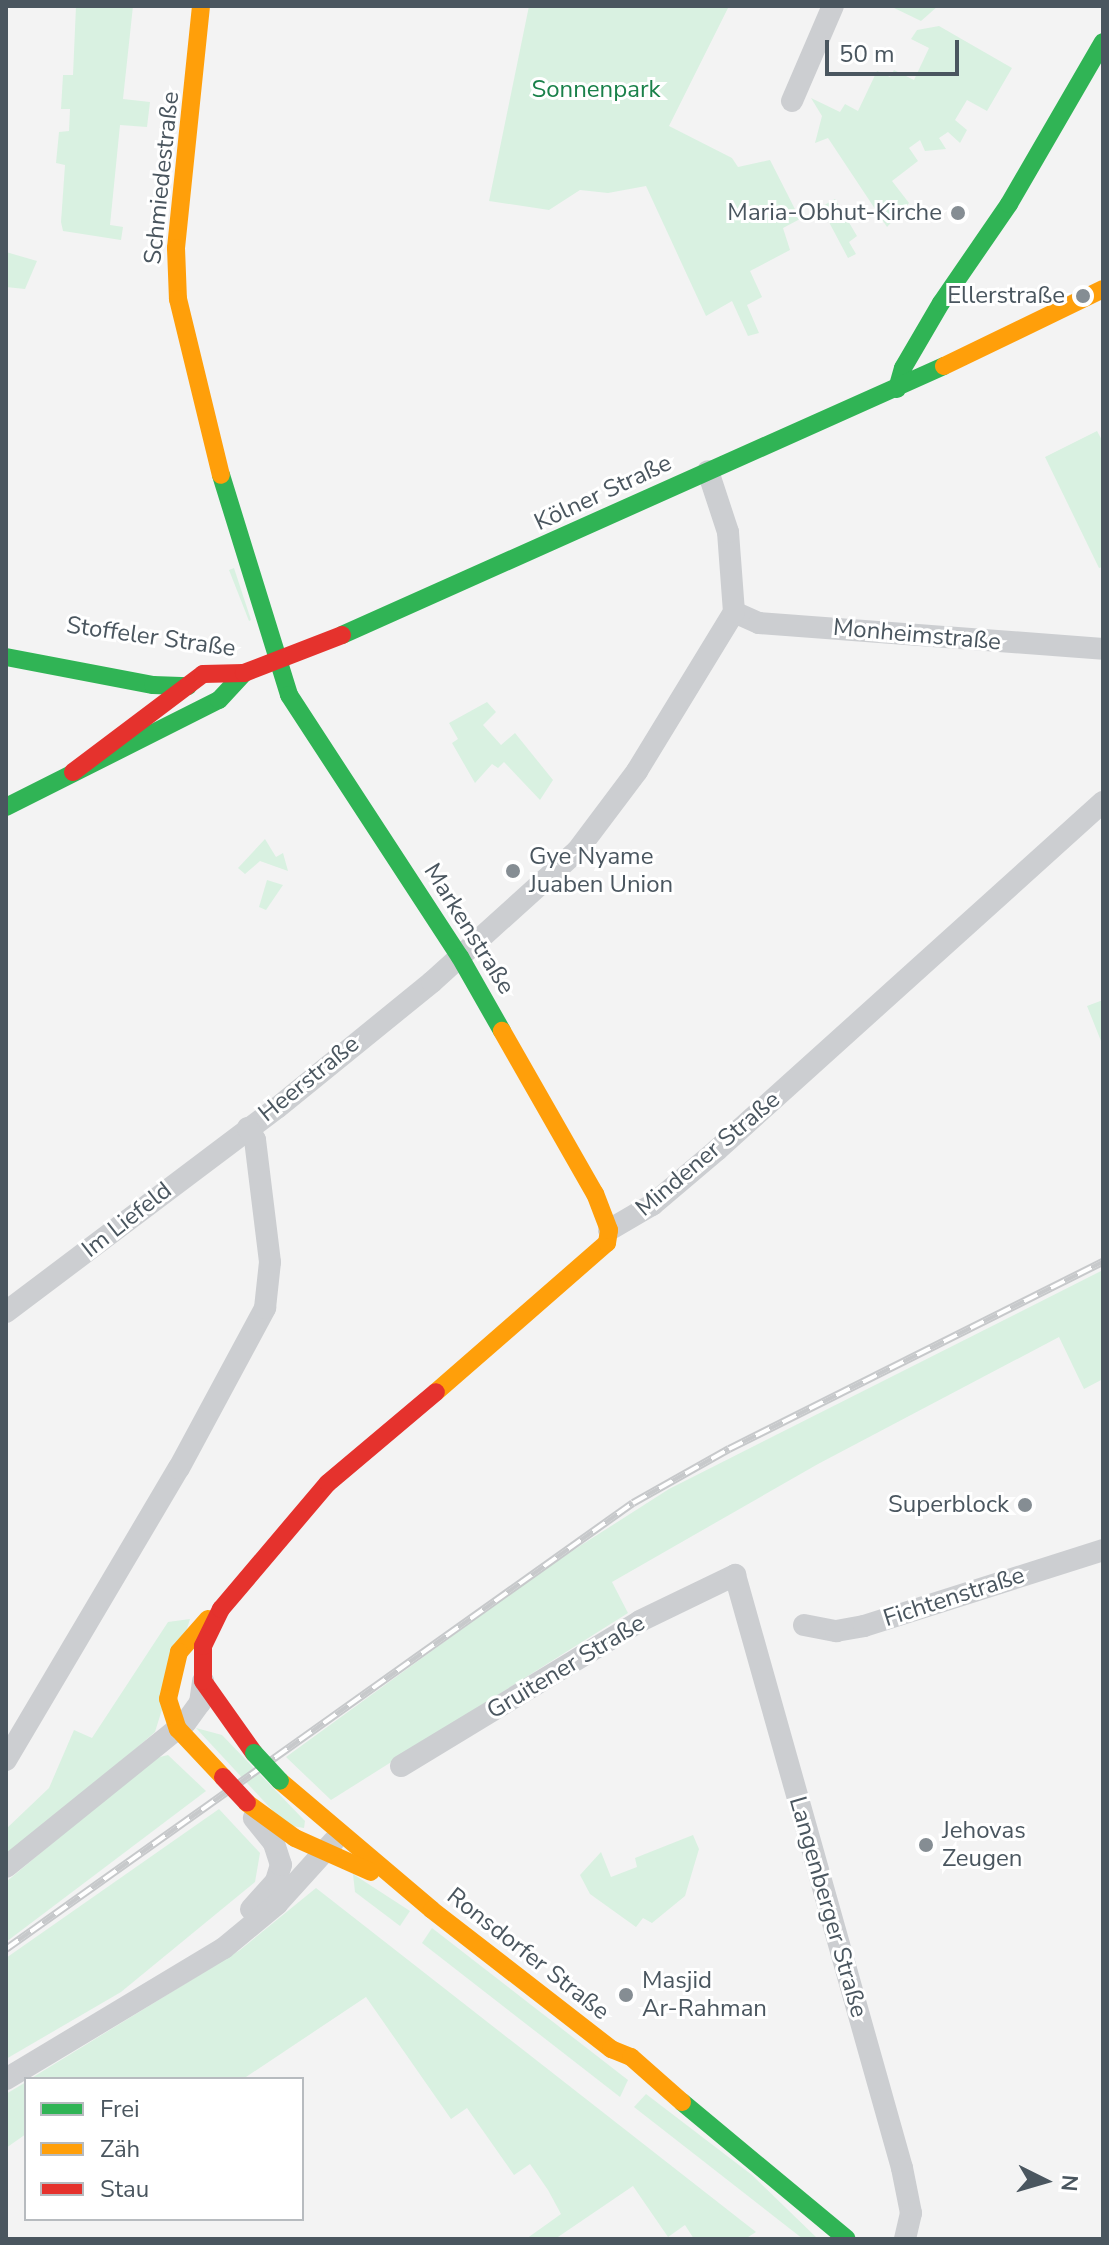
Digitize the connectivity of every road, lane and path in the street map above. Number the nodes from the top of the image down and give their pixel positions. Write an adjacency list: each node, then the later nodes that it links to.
1 (201, 6): 15 (main road, Schmiedestraße)
2 (833, 6): 4 (street)
3 (1103, 42): 6 (main road)
4 (792, 101)
5 (1103, 289): 7 (main road, Kölner Straße)
6 (941, 303): 7 (main road); 8 (main road)
7 (979, 350): 8 (main road, Kölner Straße)
8 (897, 389): 9 (main road, Kölner Straße)
9 (708, 471): 10 (street); 15 (main road, Kölner Straße)
10 (734, 612): 12 (street, Monheimstraße); 24 (street, Heerstraße)
11 (6, 640): 14 (main road, Stoffeler Straße)
12 (1103, 649)
13 (6, 657): 18 (main road, Stoffeler Straße)
14 (129, 660)
15 (280, 660): 17 (main road, Kölner Straße); 24 (main road, Markenstraße)
16 (167, 665): 17 (main road, Stoffeler Straße)
17 (244, 673): 19 (main road, Kölner Straße); 21 (main road, Kölner Straße)
18 (153, 685): 19 (main road, Stoffeler Straße); 20 (main road)
19 (186, 686): 20 (main road, Kölner Straße)
20 (158, 703): 21 (main road, Kölner Straße)
21 (73, 772): 23 (main road, Kölner Straße)
22 (1103, 802): 26 (street, Mindener Straße)
23 (6, 807)
24 (460, 957): 25 (street, Heerstraße); 26 (main road, Markenstraße)
25 (248, 1128): 27 (street, Im Liefeld); 35 (street, Heerstraße)
26 (609, 1230): 30 (main road, Mindener Straße)
27 (6, 1312)
28 (1103, 1550): 31 (street, Fichtenstraße)
29 (735, 1575): 36 (street, Gruitener Straße); 47 (street, Langenberger Straße)
30 (221, 1609): 32 (main road, Mindener Straße); 33 (main road, Mindener Straße)
31 (804, 1625)
32 (203, 1681): 33 (street, Mindener Straße); 34 (main road, Ronsdorfer Straße)
33 (182, 1725): 34 (street); 37 (main road, bridge); 41 (street, Mindener Straße)
34 (251, 1750): 39 (main road, Ronsdorfer Straße, bridge)
35 (6, 1760)
36 (401, 1766)
37 (247, 1803): 38 (main road); 42 (street)
38 (299, 1840): 39 (street); 42 (street)
39 (332, 1842): 40 (street); 43 (main road, Ronsdorfer Straße); 44 (street)
40 (363, 1852): 43 (main road, Ronsdorfer Straße)
41 (6, 1867)
42 (280, 1869): 44 (street)
43 (415, 1896): 46 (main road, Ronsdorfer Straße)
44 (154, 1987): 45 (street)
45 (6, 2079)
46 (847, 2239)
47 (905, 2239)

